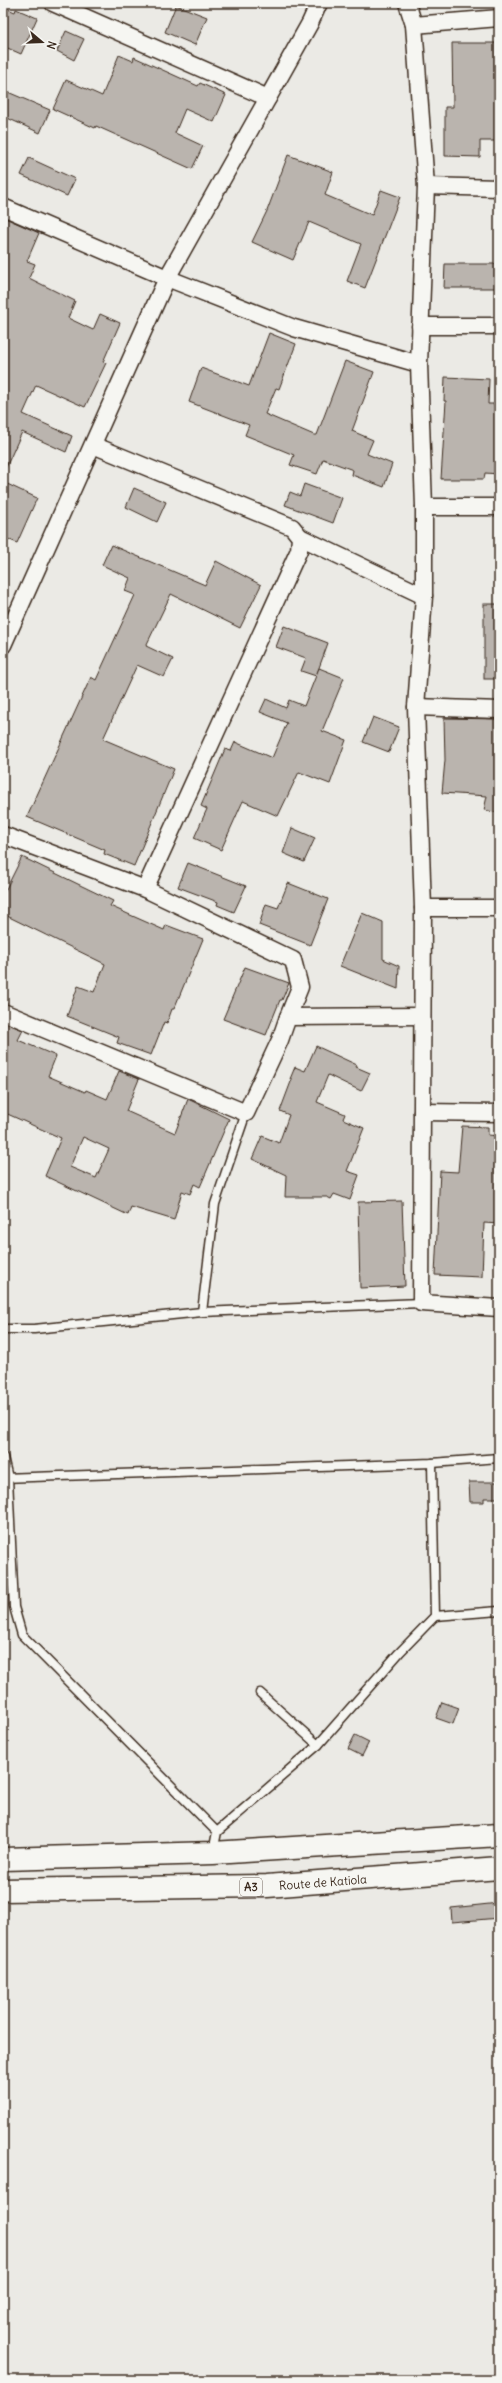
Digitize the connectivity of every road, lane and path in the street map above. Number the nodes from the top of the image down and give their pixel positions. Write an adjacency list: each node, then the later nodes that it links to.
1 (319, 3): 6 (street)
2 (407, 3): 5 (street)
3 (58, 4): 6 (street)
4 (499, 18): 5 (street)
5 (414, 25): 7 (street)
6 (268, 98): 10 (street)
7 (426, 186): 8 (street); 11 (street)
8 (499, 188)
9 (3, 207): 10 (street)
10 (166, 278): 13 (street); 14 (street)
11 (420, 326): 12 (street); 13 (street)
12 (499, 326)
13 (419, 364): 15 (street)
14 (93, 445): 17 (street); 19 (street)
15 (424, 506): 16 (street); 18 (street)
16 (499, 507)
17 (300, 537): 18 (street); 24 (street)
18 (424, 596): 21 (street)
19 (9, 616): 20 (street)
20 (3, 645)
21 (416, 707): 22 (street); 25 (street)
22 (499, 710)
23 (3, 835): 24 (street)
24 (145, 889): 29 (street)
25 (423, 908): 26 (street); 28 (street)
26 (499, 908)
27 (3, 1012): 31 (street)
28 (421, 1016): 29 (street); 30 (street)
29 (288, 1017): 31 (street)
30 (422, 1112): 32 (street); 33 (street)
31 (246, 1113): 35 (lane)
32 (499, 1113)
33 (421, 1303): 34 (street); 35 (lane)
34 (499, 1308)
35 (202, 1312): 36 (lane)
36 (3, 1329)
37 (3, 1457): 40 (lane)
38 (499, 1458): 39 (lane)
39 (432, 1463): 40 (lane); 42 (lane)
40 (6, 1478): 46 (lane)
41 (499, 1611): 42 (lane)
42 (435, 1616): 44 (lane)
43 (260, 1694): 44 (lane)
44 (318, 1745): 46 (lane)
45 (499, 1834): 46 (highway)
46 (215, 1842): 47 (highway)
47 (3, 1859)
48 (499, 1868): 49 (highway, Route de Katiola / A3)
49 (3, 1890)

